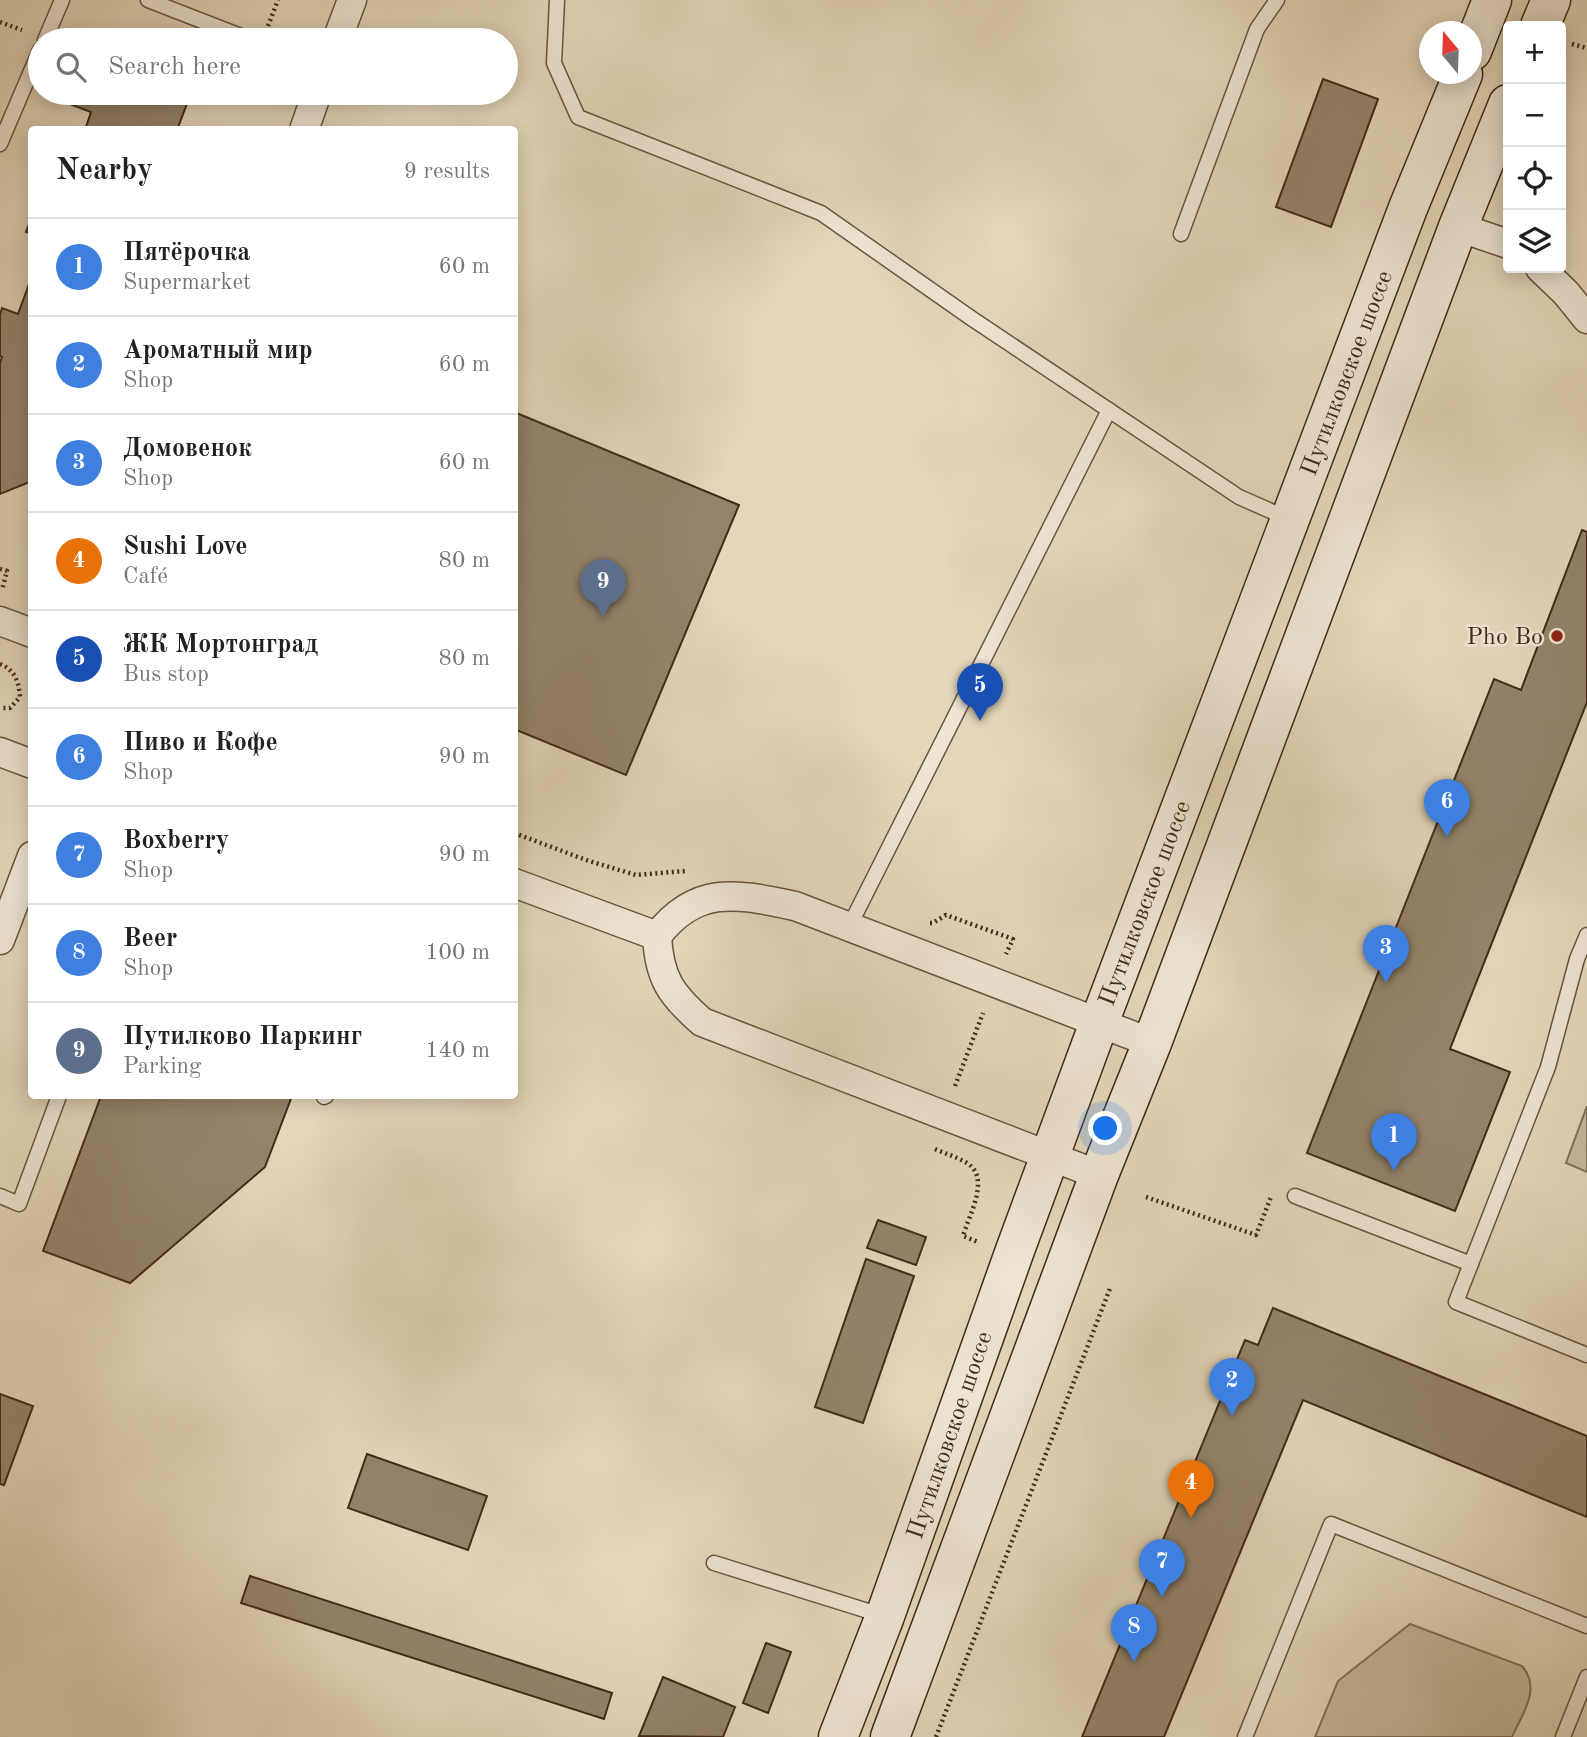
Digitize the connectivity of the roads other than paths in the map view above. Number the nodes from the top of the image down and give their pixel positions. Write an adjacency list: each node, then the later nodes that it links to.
1 (62, 0): 10 (lane)
2 (148, 0): 11 (lane)
3 (352, 0): 12 (street)
4 (557, 0): 24 (lane)
5 (1277, 0): 20 (lane)
6 (1492, 0): 9 (main road)
7 (1550, 0): 8 (main road)
8 (1551, 21)
9 (1482, 26)
10 (50, 28)
11 (220, 28)
12 (342, 28)
13 (28, 78): 18 (lane)
14 (1458, 84): 25 (main road, Путилковское шоссе)
15 (313, 105): 17 (street)
16 (1503, 116): 19 (main road, Путилковское шоссе)
17 (305, 126)
18 (0, 144)
19 (1458, 227): 21 (street); 37 (main road, Путилковское шоссе)
20 (1181, 234)
21 (1503, 242)
22 (1545, 273): 23 (street)
23 (1587, 319)
24 (1109, 410): 25 (lane); 32 (lane)
25 (1290, 520): 36 (main road, Путилковское шоссе)
26 (1, 608): 27 (street)
27 (28, 630)
28 (0, 752): 29 (street)
29 (28, 762)
30 (28, 866): 35 (street)
31 (518, 884): 34 (street)
32 (849, 928): 34 (street); 36 (street)
33 (1587, 935): 43 (lane)
34 (657, 936): 39 (street)
35 (0, 940)
36 (1099, 1023): 37 (street); 39 (main road, Путилковское шоссе)
37 (1152, 1043): 40 (main road, Путилковское шоссе)
38 (58, 1099): 42 (lane)
39 (1049, 1157): 40 (street); 46 (main road, Путилковское шоссе)
40 (1099, 1175): 50 (main road, Путилковское шоссе)
41 (1295, 1195): 43 (lane)
42 (0, 1196)
43 (1471, 1265): 44 (lane)
44 (1587, 1355)
45 (714, 1563): 46 (lane)
46 (885, 1616): 49 (main road, Путилковское шоссе)
47 (1587, 1626): 51 (lane)
48 (1587, 1677): 52 (lane)
49 (838, 1737)
50 (890, 1737)
51 (1245, 1737)
52 (1563, 1737)

